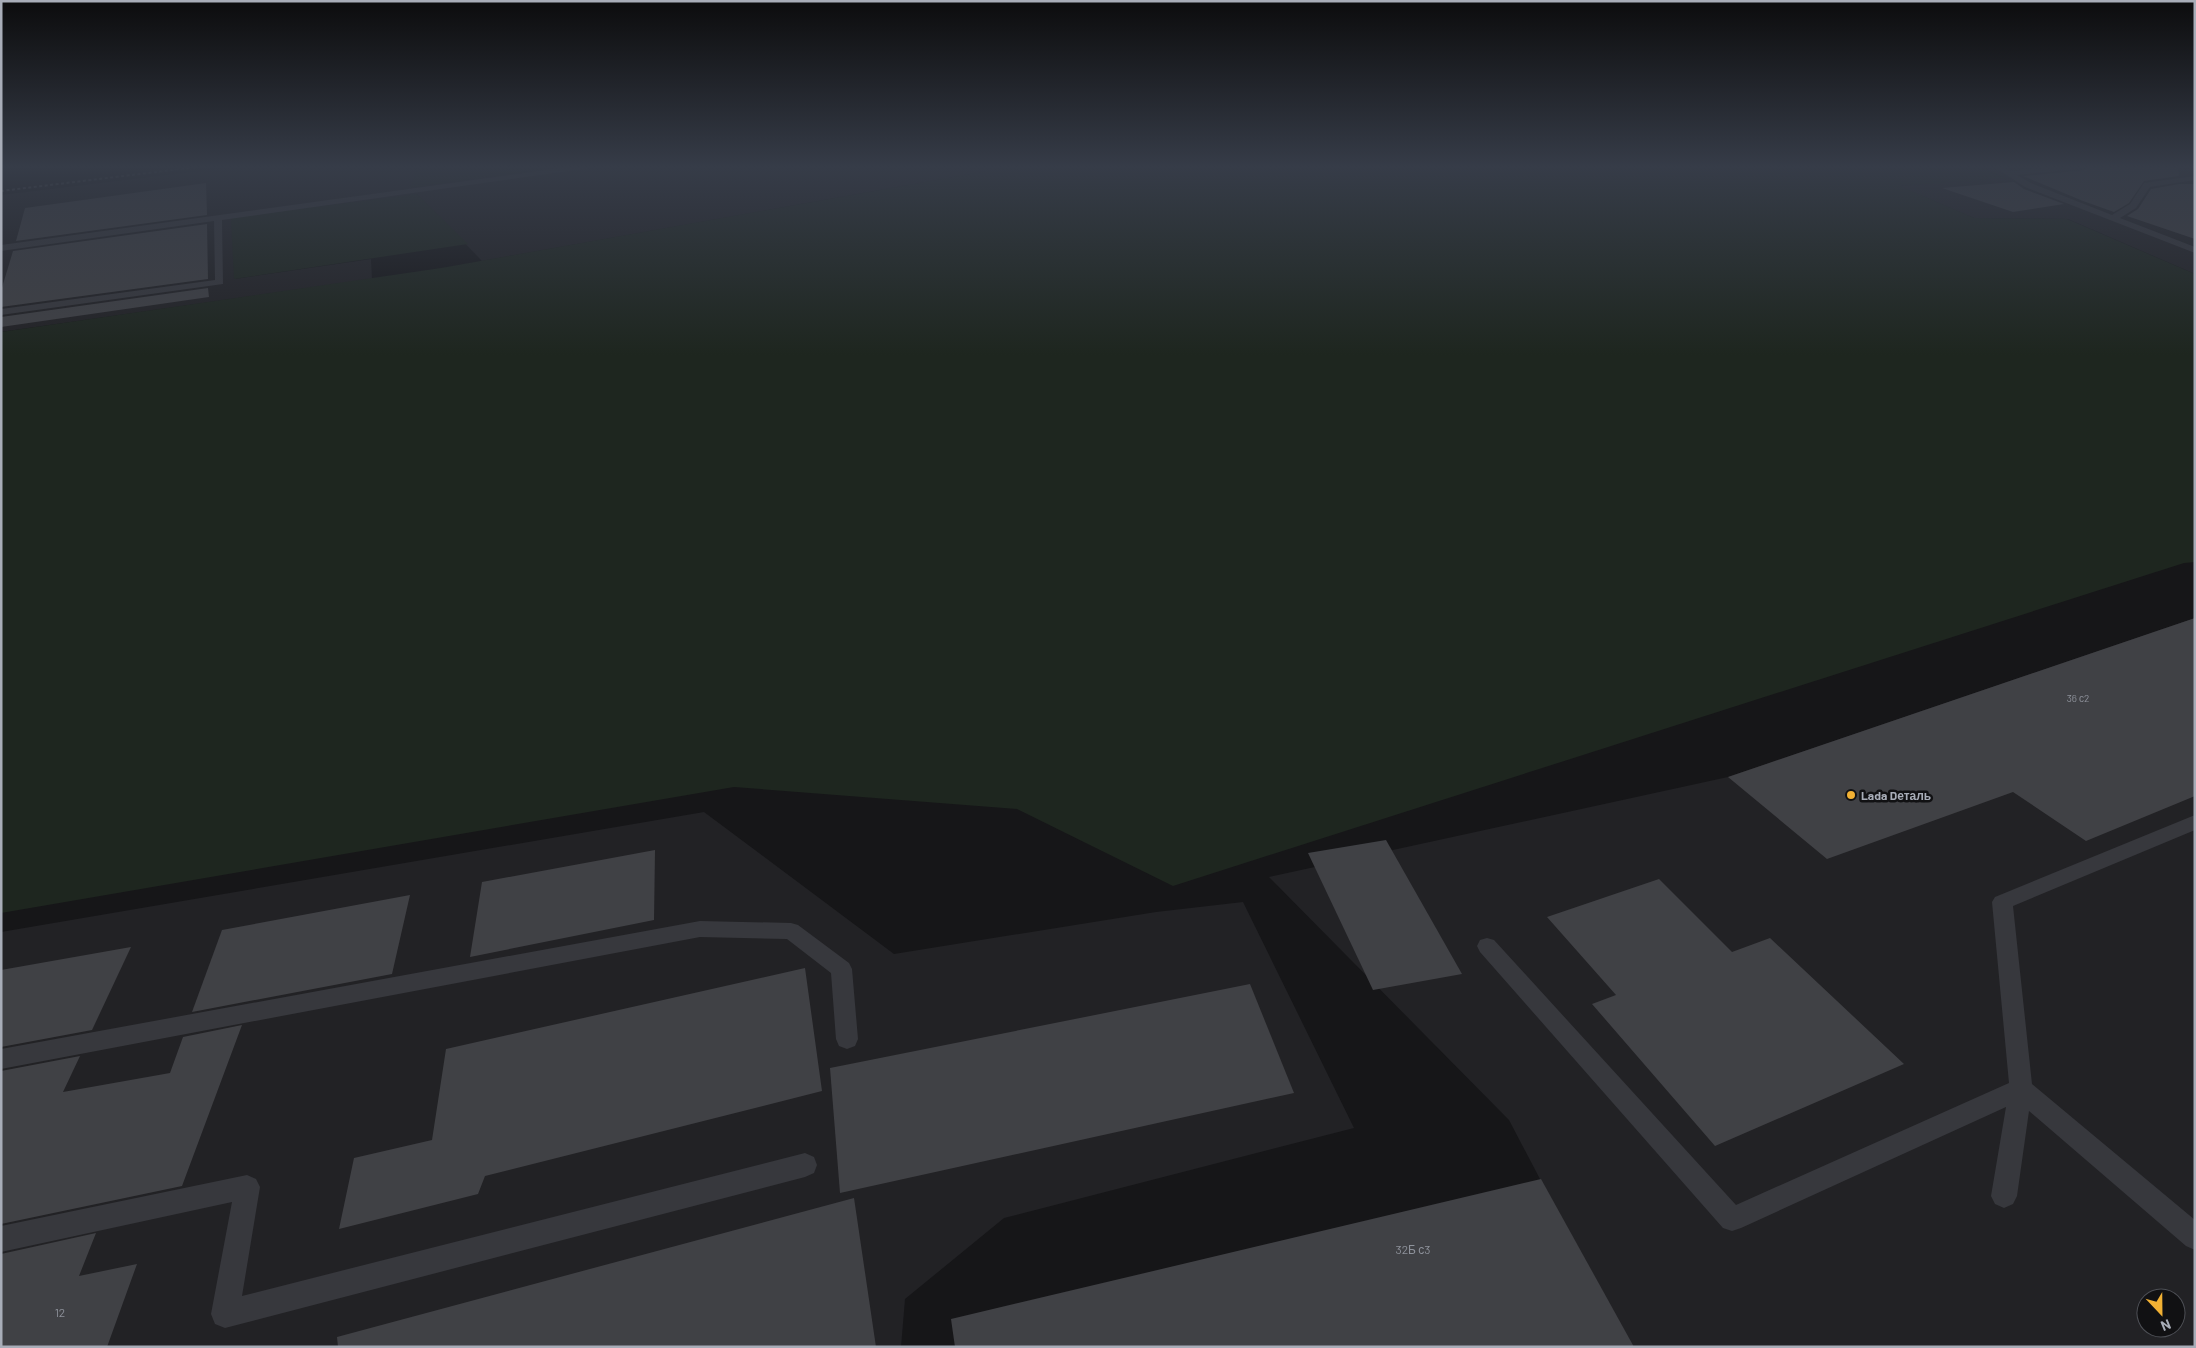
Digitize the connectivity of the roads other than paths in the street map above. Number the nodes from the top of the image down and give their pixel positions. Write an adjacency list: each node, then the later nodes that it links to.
1 (139, 229): 4 (lane)
2 (218, 229): 6 (lane)
3 (2143, 229): 5 (lane)
4 (1, 248)
5 (2195, 250)
6 (1, 312)
7 (2195, 822): 11 (lane)
8 (1487, 946): 11 (lane)
9 (846, 1039): 10 (lane)
10 (1, 1060)
11 (2021, 1089): 13 (lane); 14 (lane)
12 (805, 1165): 15 (lane)
13 (2004, 1196)
14 (2195, 1237)
15 (1, 1239)

